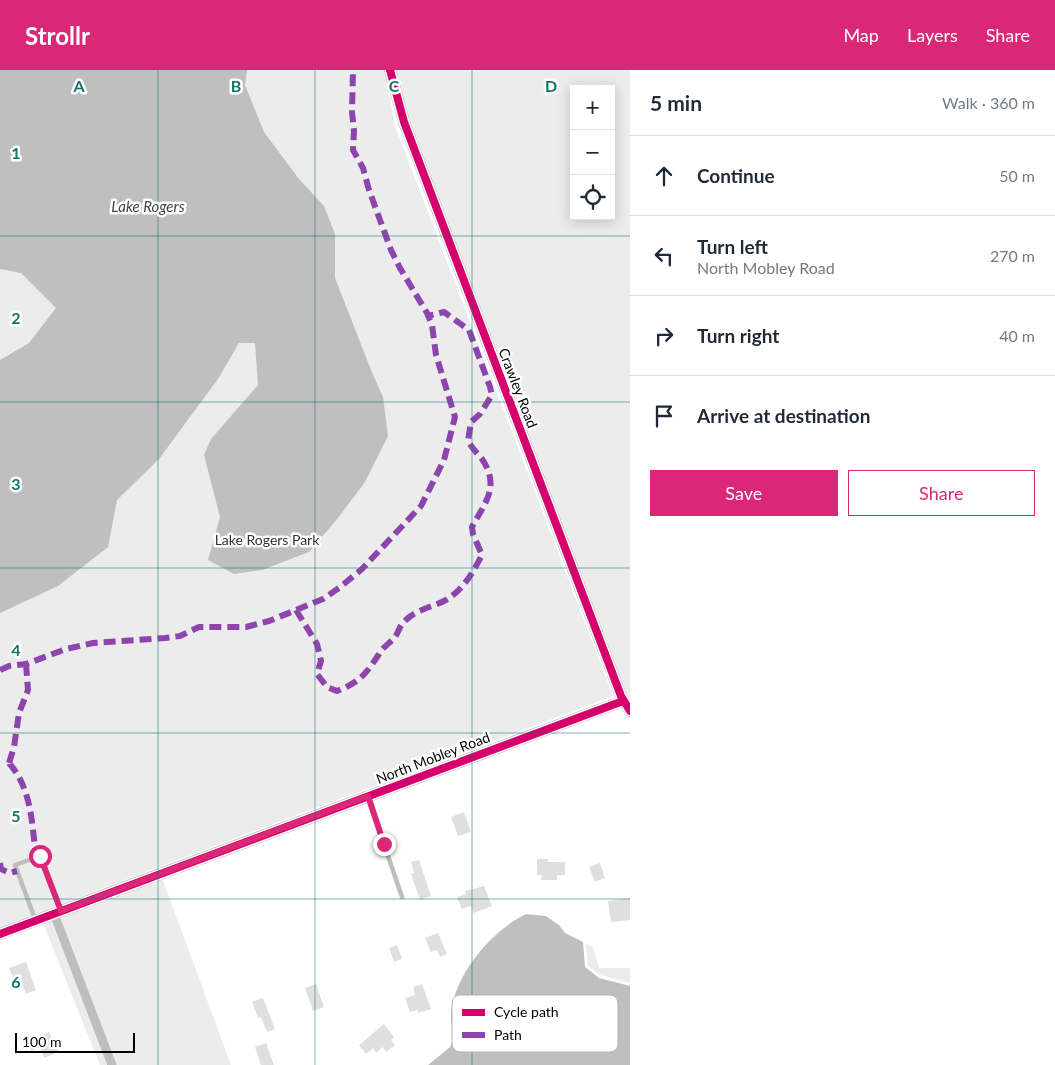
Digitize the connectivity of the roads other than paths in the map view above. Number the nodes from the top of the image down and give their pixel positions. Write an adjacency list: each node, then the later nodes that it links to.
1 (390, 70): 2 (street, Crawley Road)
2 (626, 706): 3 (street, North Mobley Road)
3 (368, 796): 4 (lane); 5 (street, North Mobley Road)
4 (402, 897)
5 (57, 912): 6 (street, North Mobley Road); 6 (lane); 8 (street)
6 (36, 921): 7 (street, North Mobley Road)
7 (0, 934)
8 (112, 1065)

